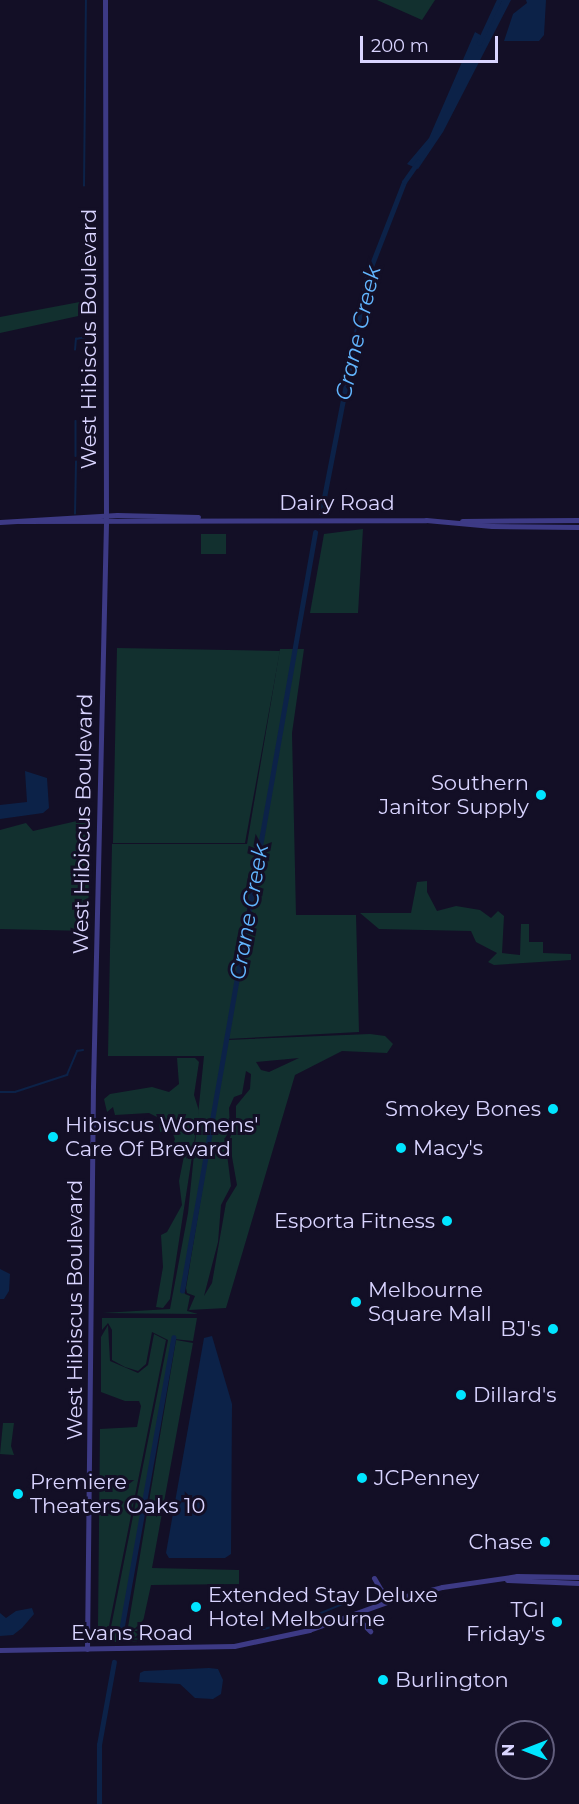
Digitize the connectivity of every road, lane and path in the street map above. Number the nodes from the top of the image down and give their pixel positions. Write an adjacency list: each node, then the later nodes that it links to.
1 (105, 0): 2 (street, West Hibiscus Boulevard)
2 (106, 519): 4 (street, Dairy Road); 5 (street, Dairy Road); 14 (street, West Hibiscus Boulevard)
3 (579, 520): 4 (street, Dairy Road)
4 (462, 521): 6 (street, Dairy Road)
5 (0, 522)
6 (579, 527)
7 (374, 1578): 11 (street)
8 (579, 1578): 9 (street, Evans Road)
9 (507, 1580): 10 (street, Evans Road); 11 (street, Evans Road)
10 (579, 1583)
11 (398, 1598): 12 (street, Evans Road)
12 (341, 1618): 13 (street); 14 (street, Evans Road)
13 (370, 1631)
14 (87, 1649): 15 (street, Evans Road)
15 (0, 1650)

